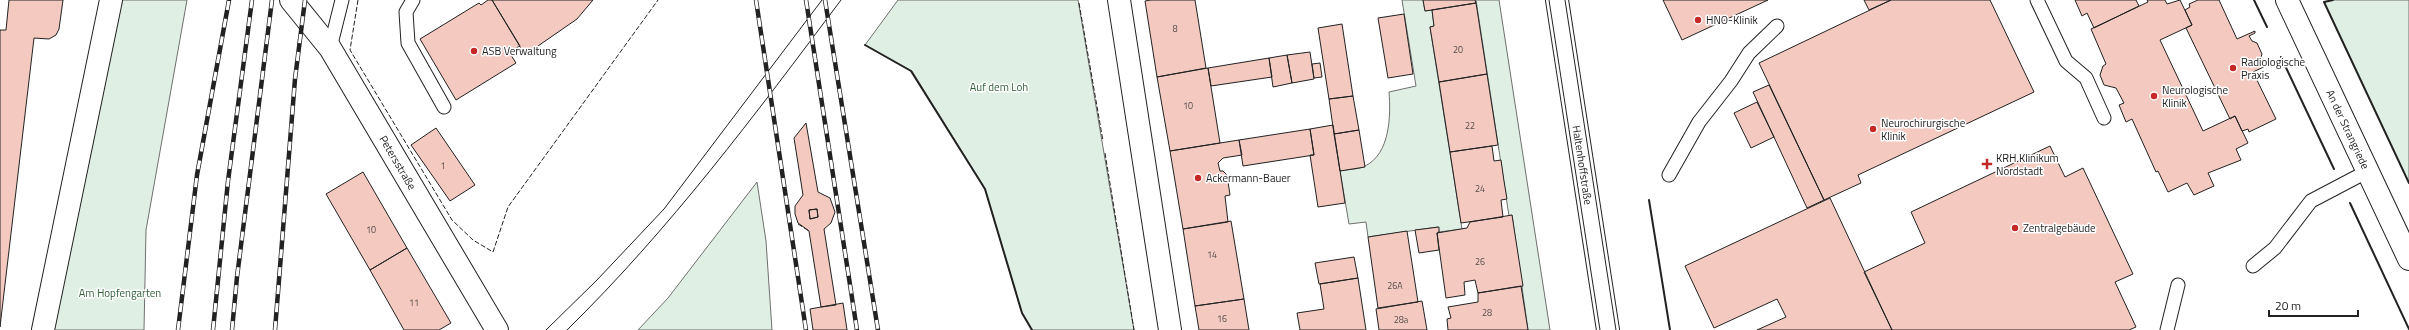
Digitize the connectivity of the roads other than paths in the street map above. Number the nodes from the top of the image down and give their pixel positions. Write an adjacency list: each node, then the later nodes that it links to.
1 (111, 0): 18 (street)
2 (291, 0): 10 (street, Petersstraße)
3 (342, 0): 10 (lane)
4 (413, 0): 11 (lane)
5 (1119, 0): 20 (street)
6 (1557, 0): 21 (street, Haltenhoffstraße)
7 (2037, 0): 12 (lane)
8 (2287, 0): 13 (street, An der Strangriede)
9 (1777, 26): 14 (lane)
10 (330, 48): 19 (street, Petersstraße)
11 (444, 107)
12 (2104, 118)
13 (2368, 171): 15 (street, An der Strangriede); 16 (lane)
14 (1669, 175)
15 (2409, 259)
16 (2253, 266)
17 (2178, 285): 22 (lane)
18 (43, 330)
19 (497, 330)
20 (1170, 330)
21 (1608, 330)
22 (2167, 330)

